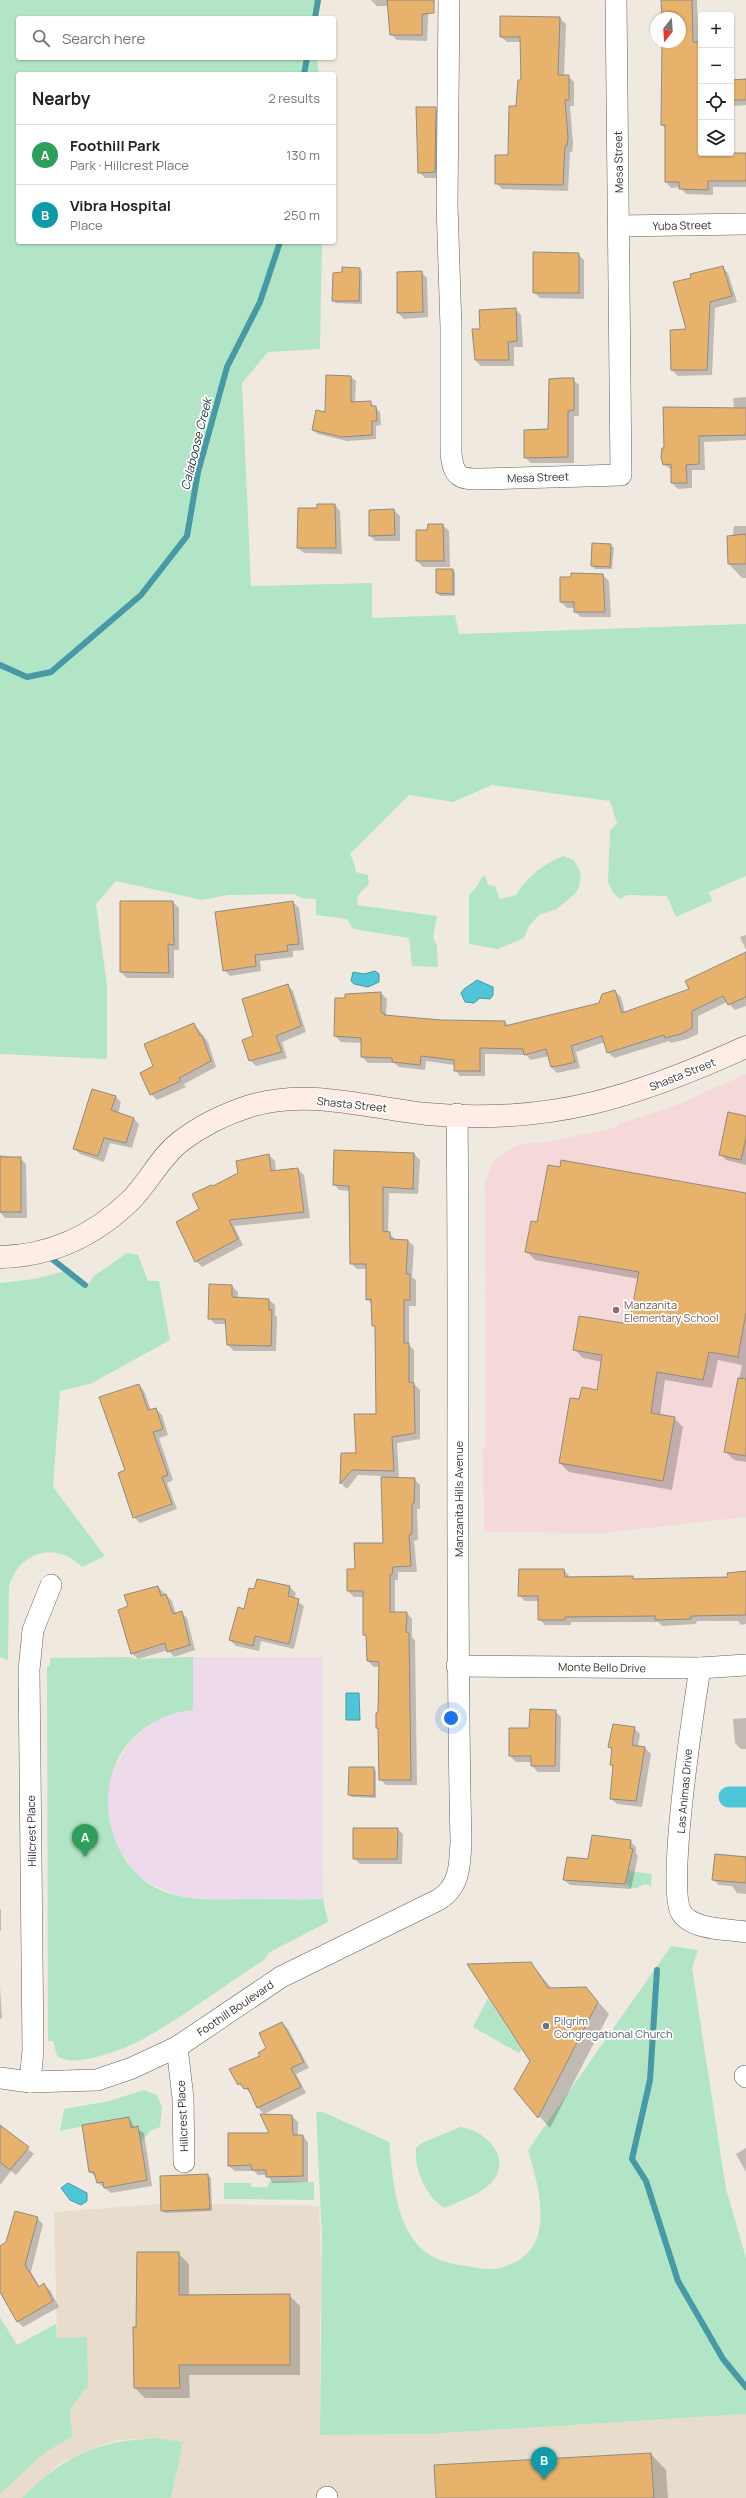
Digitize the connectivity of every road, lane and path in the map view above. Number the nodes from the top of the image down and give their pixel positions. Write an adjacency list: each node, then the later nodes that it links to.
1 (449, 0): 4 (street, Mesa Street)
2 (616, 0): 4 (street, Mesa Street)
3 (746, 224): 4 (street, Yuba Street)
4 (619, 226)
5 (746, 1047): 6 (street, Shasta Street)
6 (457, 1114): 7 (street, Shasta Street); 10 (street, Manzanita Hills Avenue)
7 (0, 1257)
8 (51, 1585): 16 (street, Hillcrest Place)
9 (746, 1665): 11 (street, Monte Bello Drive)
10 (457, 1666): 11 (street, Monte Bello Drive); 12 (street, Manzanita Hills Avenue)
11 (700, 1668): 13 (street, Las Animas Drive)
12 (455, 1884): 14 (street, Foothill Boulevard)
13 (746, 1932)
14 (177, 2047): 16 (street, Foothill Boulevard); 17 (street, Hillcrest Place)
15 (0, 2078): 16 (street, Foothill Boulevard)
16 (30, 2082)
17 (184, 2162)

